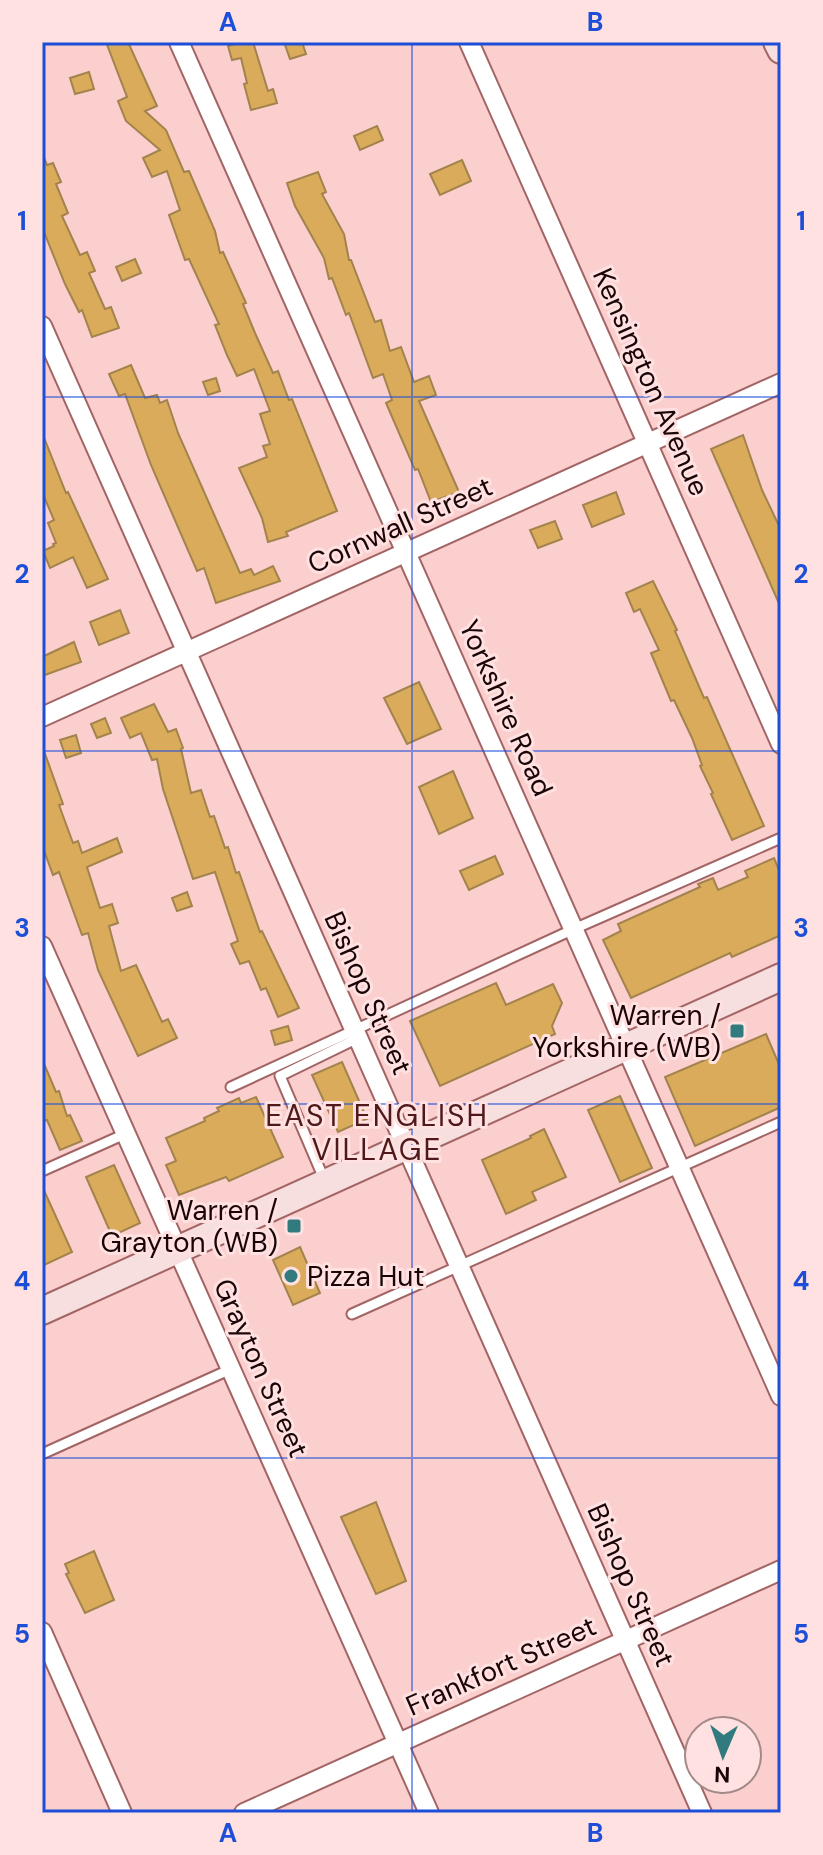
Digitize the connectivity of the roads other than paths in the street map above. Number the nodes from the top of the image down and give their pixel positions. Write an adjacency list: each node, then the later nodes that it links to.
1 (179, 42): 8 (street, Yorkshire Road)
2 (469, 42): 7 (street, Kensington Avenue)
3 (777, 42): 4 (main road)
4 (781, 50)
5 (42, 326): 9 (street, Bishop Street)
6 (781, 383): 7 (street, Cornwall Street)
7 (647, 443): 8 (street, Cornwall Street); 11 (street, Kensington Avenue)
8 (406, 553): 9 (street, Cornwall Street); 13 (street, Yorkshire Road)
9 (186, 652): 10 (street, Cornwall Street); 16 (street, Bishop Street)
10 (42, 717)
11 (781, 744)
12 (781, 838): 13 (lane)
13 (574, 929): 16 (lane); 17 (street, Yorkshire Road)
14 (42, 946): 20 (street, Grayton Street)
15 (781, 977): 17 (main road)
16 (356, 1034): 18 (lane); 21 (street, Bishop Street); 24 (lane)
17 (626, 1047): 21 (main road); 22 (street, Yorkshire Road)
18 (231, 1087)
19 (781, 1122): 22 (lane)
20 (125, 1134): 23 (lane); 25 (street, Grayton Street)
21 (405, 1146): 24 (main road); 26 (street, Bishop Street)
22 (679, 1167): 26 (lane); 30 (street, Yorkshire Road)
23 (42, 1171)
24 (326, 1182): 25 (main road)
25 (177, 1250): 27 (main road); 29 (street, Grayton Street)
26 (458, 1266): 28 (lane); 34 (street, Bishop Street)
27 (42, 1311)
28 (352, 1314)
29 (231, 1369): 31 (lane); 35 (street, Grayton Street)
30 (781, 1396)
31 (42, 1454)
32 (781, 1570): 34 (street, Frankfort Street)
33 (42, 1632): 36 (street)
34 (625, 1640): 35 (street, Frankfort Street); 39 (street, Bishop Street)
35 (397, 1743): 37 (street, Frankfort Street); 38 (street, Grayton Street)
36 (122, 1813)
37 (244, 1813)
38 (429, 1813)
39 (702, 1813)

